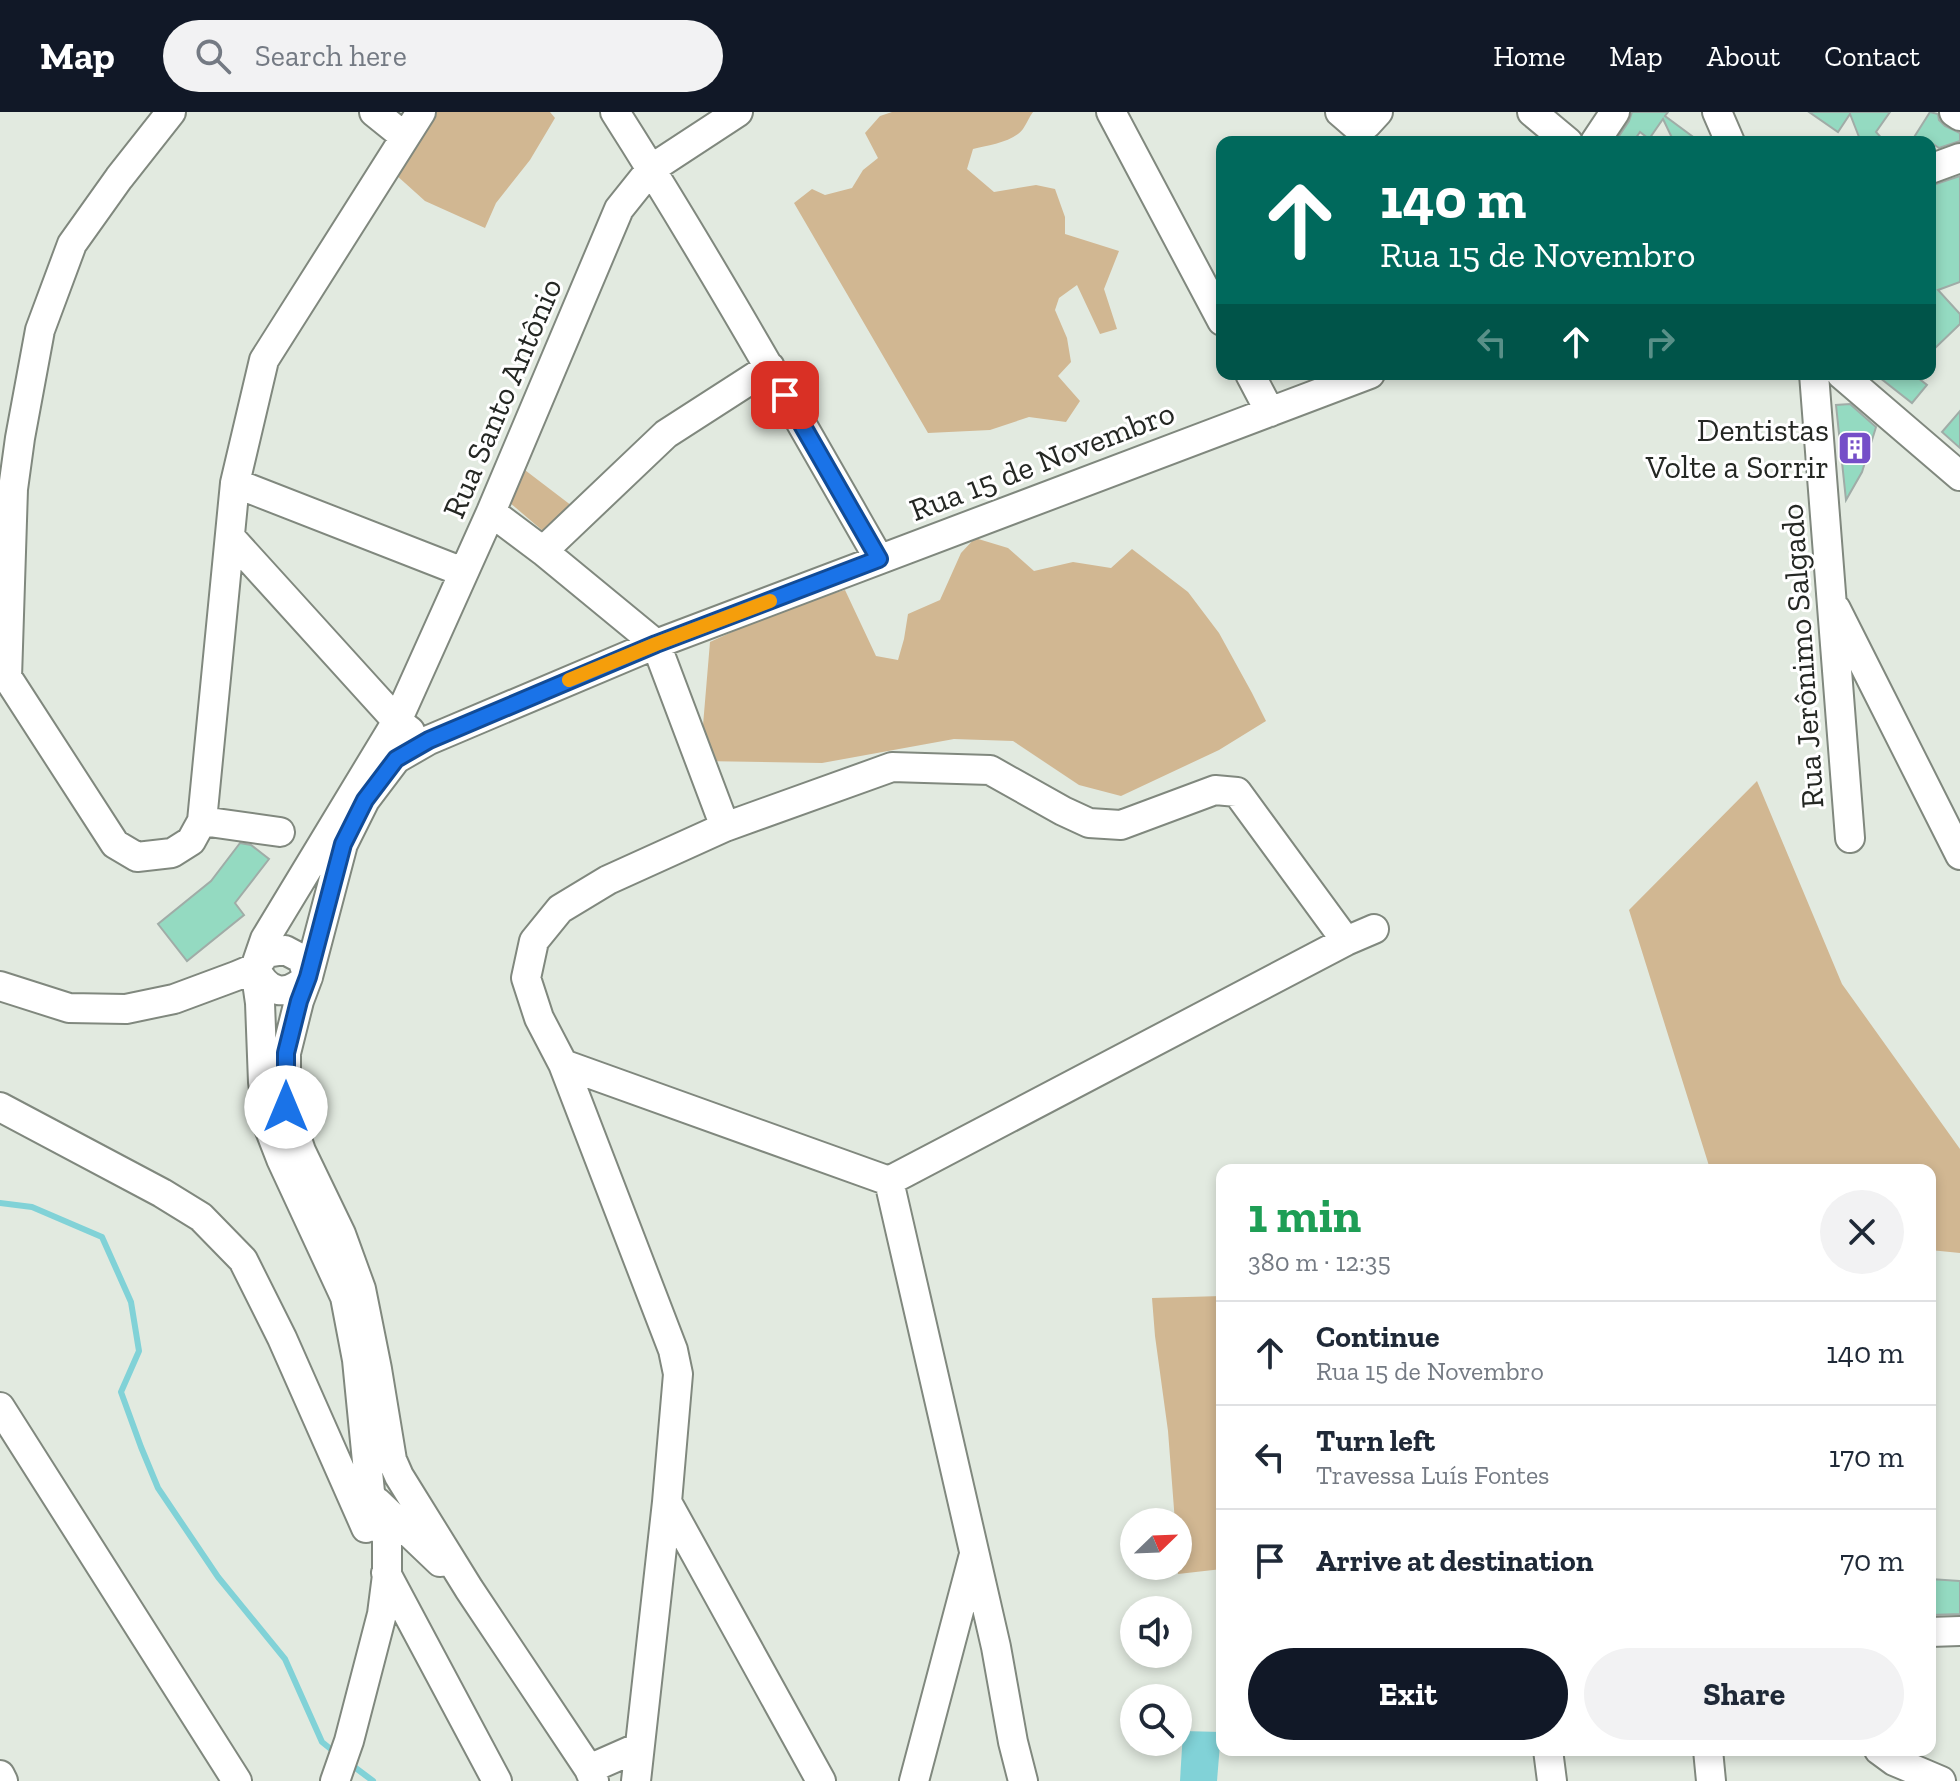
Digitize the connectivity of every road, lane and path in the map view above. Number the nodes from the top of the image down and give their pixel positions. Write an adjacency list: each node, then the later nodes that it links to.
1 (171, 112): 37 (street)
2 (374, 112): 17 (street)
3 (421, 112): 17 (street)
4 (615, 112): 20 (street)
5 (738, 112): 20 (street, Rua Santo Antônio)
6 (1111, 112): 21 (street)
7 (1340, 112): 8 (street)
8 (1378, 112)
9 (1532, 112): 14 (street)
10 (1615, 112): 15 (street)
11 (1717, 112): 16 (street)
12 (1954, 112): 13 (street)
13 (1960, 116)
14 (1561, 136)
15 (1599, 136)
16 (1727, 136)
17 (405, 137): 29 (street)
18 (1960, 158): 19 (street)
19 (1936, 167)
20 (651, 169): 22 (street); 30 (street, Rua Santo Antônio)
21 (1216, 310)
22 (770, 367): 32 (street); 33 (street)
23 (1253, 380): 27 (street)
24 (1354, 380): 27 (street, Rua 15 de Novembro)
25 (1814, 380): 35 (street, Rua Jerônimo Salgado)
26 (1848, 380): 28 (street)
27 (1270, 412): 33 (street, Rua 15 de Novembro)
28 (1960, 476)
29 (235, 483): 31 (street); 34 (street)
30 (491, 512): 32 (street); 34 (street, Rua Santo Antônio)
31 (230, 537): 38 (street); 40 (street)
32 (543, 551): 36 (street)
33 (879, 559): 36 (street, Rua 15 de Novembro)
34 (463, 572): 38 (street, Rua Santo Antônio)
35 (1831, 598): 43 (street, Rua Jerônimo Salgado); 44 (street)
36 (656, 644): 39 (street, Rua 15 de Novembro); 41 (street)
37 (4, 672): 40 (street)
38 (397, 721): 39 (street); 47 (street, Rua Santo Antônio)
39 (429, 740): 48 (street, Rua 15 de Novembro)
40 (202, 821): 42 (street)
41 (725, 827): 46 (street); 50 (street)
42 (280, 832)
43 (1850, 838)
44 (1960, 855)
45 (1374, 929): 46 (street)
46 (1346, 941): 54 (street)
47 (255, 968): 48 (street); 49 (street); 57 (street)
48 (308, 977): 56 (street, Rua 15 de Novembro)
49 (0, 986)
50 (563, 1064): 54 (street); 58 (street)
51 (0, 1086): 53 (street)
52 (0, 1107): 53 (street)
53 (102, 1161): 61 (street)
54 (889, 1181): 60 (street)
55 (0, 1407): 73 (street)
56 (399, 1476): 57 (street); 59 (street); 62 (street)
57 (370, 1486): 59 (street)
58 (667, 1502): 65 (street); 76 (street)
59 (391, 1528): 61 (street); 62 (street)
60 (975, 1554): 77 (street); 78 (street)
61 (387, 1575): 71 (street); 74 (street)
62 (469, 1589): 70 (street)
63 (1960, 1631): 64 (street)
64 (1936, 1632)
65 (639, 1747): 70 (street); 75 (street)
66 (1549, 1756): 79 (street)
67 (1709, 1756): 80 (street)
68 (1887, 1756): 81 (street)
69 (0, 1775): 72 (street)
70 (591, 1775)
71 (336, 1777)
72 (3, 1781)
73 (237, 1781)
74 (497, 1781)
75 (636, 1781)
76 (821, 1781)
77 (914, 1781)
78 (1023, 1781)
79 (1552, 1781)
80 (1711, 1781)
81 (1941, 1781)

